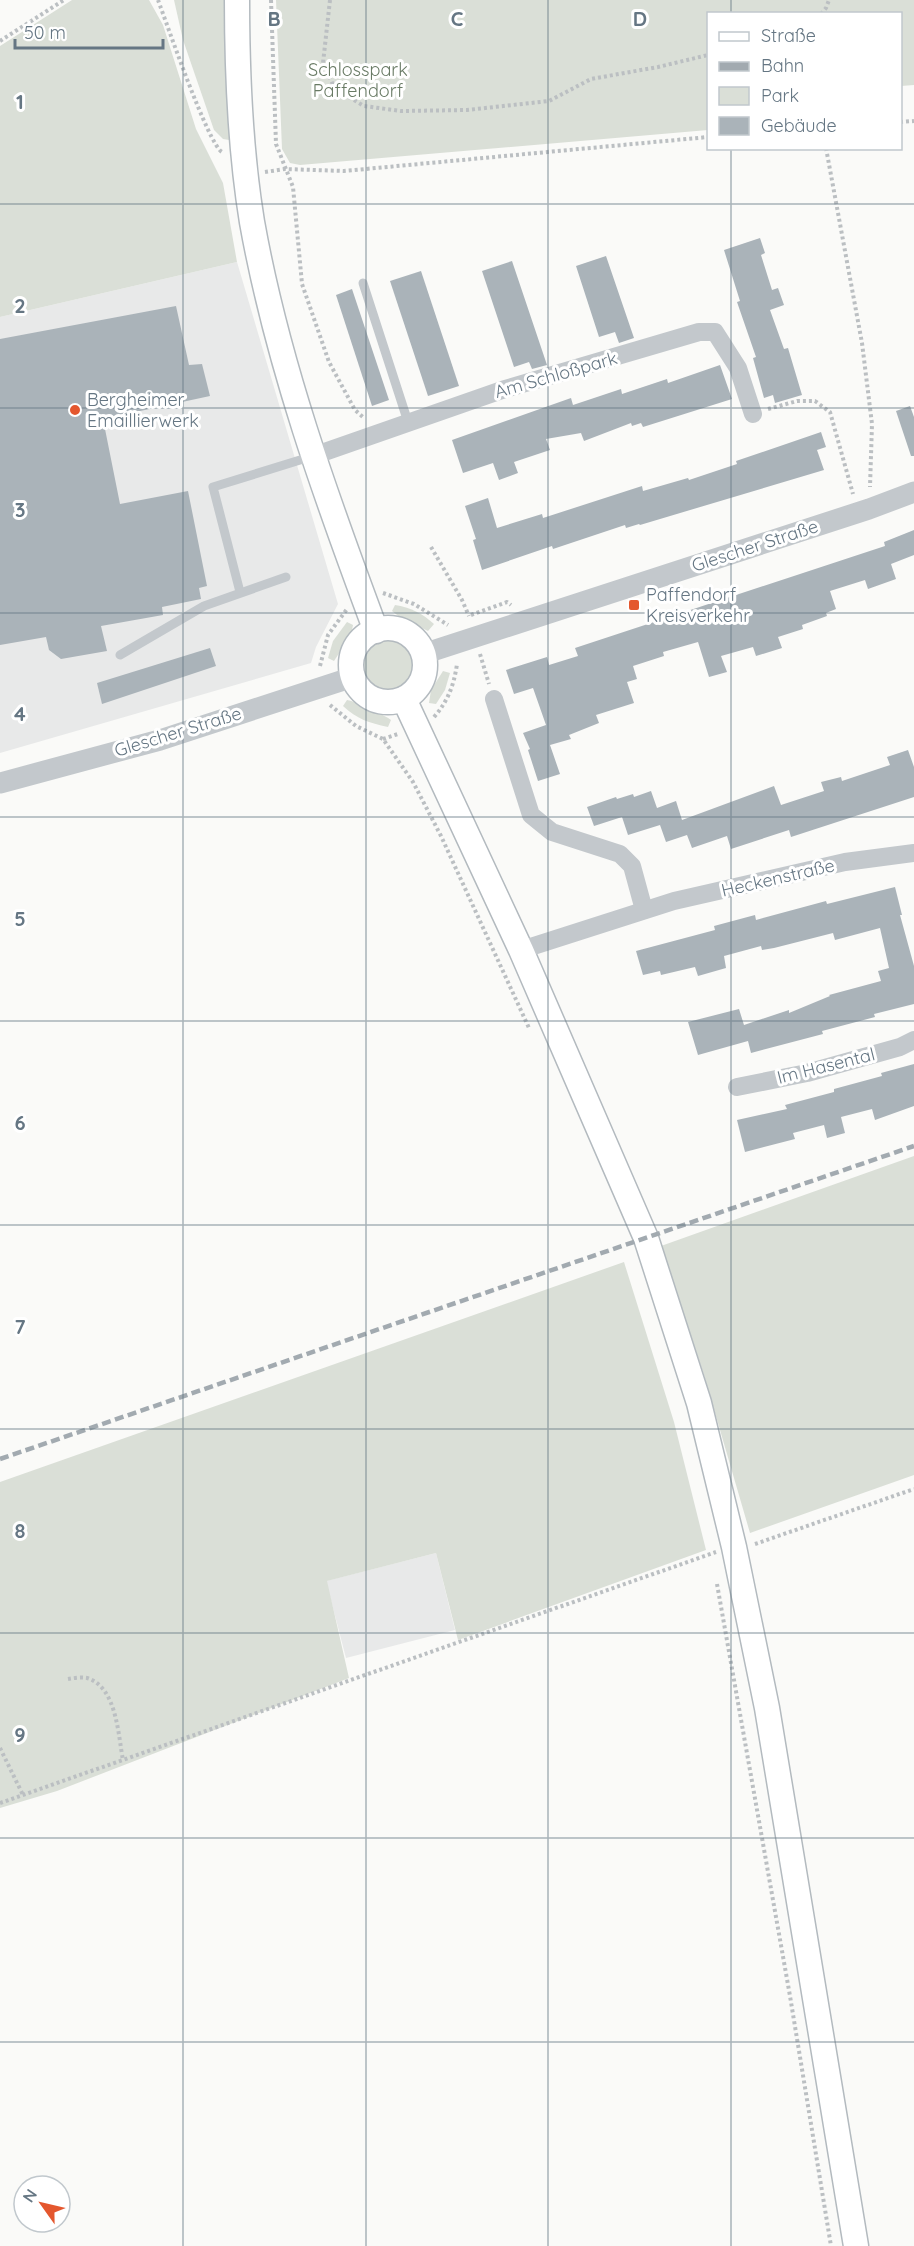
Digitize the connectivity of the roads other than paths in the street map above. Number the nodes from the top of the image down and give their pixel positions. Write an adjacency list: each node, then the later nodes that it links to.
1 (237, 0): 5 (main road)
2 (363, 283): 4 (lane)
3 (753, 414): 4 (street, Am Schloßpark)
4 (408, 422): 5 (street, Am Schloßpark)
5 (313, 456): 8 (lane); 9 (main road)
6 (914, 492): 10 (street, Glescher Straße)
7 (286, 577): 8 (lane)
8 (240, 592): 11 (lane)
9 (376, 630): 10 (main road); 12 (main road)
10 (423, 654): 13 (main road)
11 (120, 655)
12 (353, 677): 13 (main road); 15 (street, Glescher Straße)
13 (404, 699): 18 (main road)
14 (494, 699): 17 (street)
15 (0, 783)
16 (914, 853): 17 (street, Heckenstraße)
17 (644, 910): 18 (street, Heckenstraße)
18 (521, 950): 21 (main road)
19 (914, 1040): 20 (street, Im Hasental)
20 (737, 1087)
21 (856, 2246)

